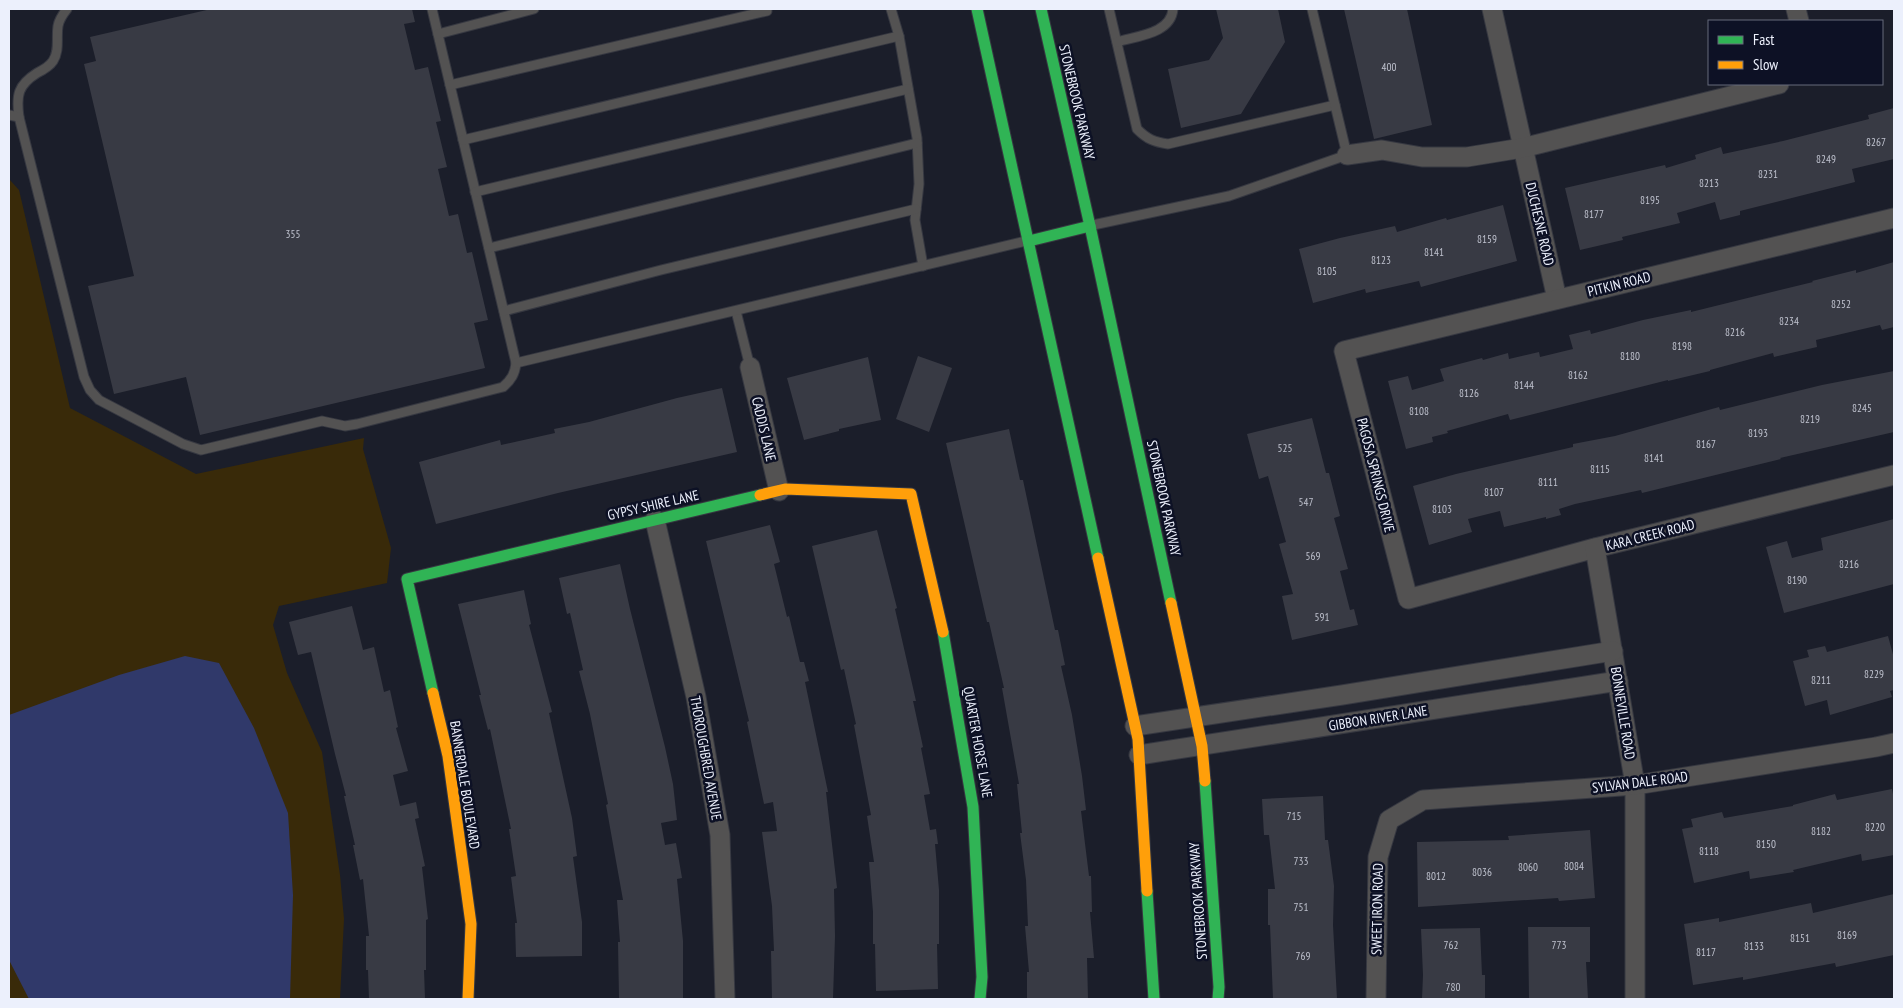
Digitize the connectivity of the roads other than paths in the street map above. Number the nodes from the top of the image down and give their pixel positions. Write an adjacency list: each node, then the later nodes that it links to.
1 (67, 9): 20 (lane)
2 (432, 9): 12 (lane)
3 (534, 9): 12 (lane)
4 (891, 9): 13 (lane)
5 (977, 9): 29 (main road)
6 (1040, 9): 28 (main road, STONEBROOK PARKWAY)
7 (1109, 9): 14 (lane)
8 (1172, 9): 14 (lane)
9 (1312, 9): 18 (lane)
10 (1492, 9): 23 (street, DUCHESNE ROAD)
11 (769, 10): 15 (lane)
12 (438, 34): 15 (lane)
13 (899, 36): 17 (lane); 21 (lane)
14 (1117, 42): 18 (lane)
15 (450, 85): 21 (lane)
16 (1775, 85): 23 (street)
17 (908, 89): 22 (lane); 25 (lane)
18 (1335, 105): 24 (lane)
19 (9, 115): 20 (lane)
20 (19, 117): 36 (lane)
21 (463, 140): 25 (lane)
22 (917, 143): 26 (lane); 30 (lane)
23 (1522, 148): 24 (street); 32 (street, DUCHESNE ROAD)
24 (1347, 155): 28 (lane)
25 (476, 192): 30 (lane)
26 (916, 209): 31 (lane); 33 (lane)
27 (1894, 218): 32 (street, PITKIN ROAD)
28 (1090, 226): 29 (main road); 47 (main road, STONEBROOK PARKWAY)
29 (1029, 241): 31 (lane); 48 (main road)
30 (489, 248): 33 (lane)
31 (923, 266): 34 (lane)
32 (1557, 299): 35 (street, PITKIN ROAD)
33 (504, 311): 36 (lane)
34 (736, 311): 36 (lane); 37 (lane)
35 (1344, 351): 44 (street, PAGOSA SPRINGS DRIVE)
36 (516, 363)
37 (750, 367): 39 (street, CADDIS LANE)
38 (1894, 475): 42 (street, KARA CREEK ROAD)
39 (779, 490): 40 (main road, GYPSY SHIRE LANE); 41 (main road, GYPSY SHIRE LANE)
40 (911, 494): 56 (main road, QUARTER HORSE LANE)
41 (655, 520): 43 (main road, GYPSY SHIRE LANE); 55 (street, THOROUGHBRED AVENUE)
42 (1595, 548): 44 (street, KARA CREEK ROAD); 45 (street, BONNEVILLE ROAD)
43 (406, 579): 54 (main road, BANNERDALE BOULEVARD)
44 (1408, 599)
45 (1613, 651): 46 (street, BONNEVILLE ROAD); 47 (street, GIBBON RIVER LANE)
46 (1618, 681): 50 (street, GIBBON RIVER LANE); 52 (street, BONNEVILLE ROAD)
47 (1196, 717): 48 (street, GIBBON RIVER LANE); 50 (main road, STONEBROOK PARKWAY)
48 (1135, 726): 51 (main road)
49 (1894, 743): 52 (street, SYLVAN DALE ROAD)
50 (1202, 746): 51 (street, GIBBON RIVER LANE); 58 (main road, STONEBROOK PARKWAY)
51 (1139, 755): 57 (main road)
52 (1634, 785): 53 (street, SYLVAN DALE ROAD); 60 (street, BONNEVILLE ROAD)
53 (1389, 820): 59 (street, SWEET IRON ROAD)
54 (468, 999)
55 (725, 999)
56 (980, 999)
57 (1154, 999)
58 (1218, 999)
59 (1376, 999)
60 (1635, 999)

